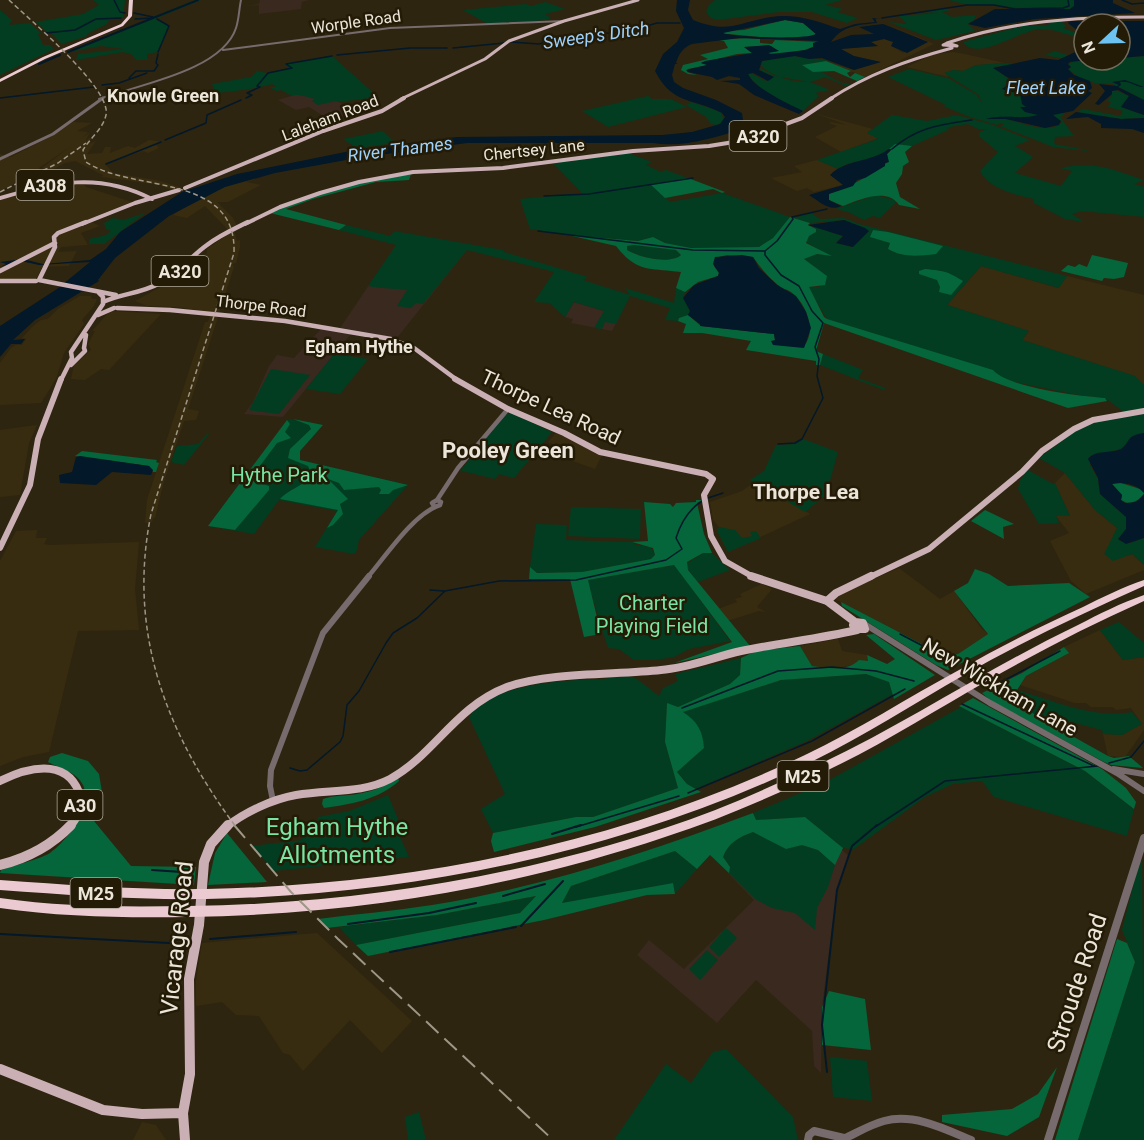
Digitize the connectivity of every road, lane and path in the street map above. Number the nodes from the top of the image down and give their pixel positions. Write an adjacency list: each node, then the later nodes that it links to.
1 (130, 0): 12 (highway)
2 (241, 0): 10 (street)
3 (638, 0): 5 (main road, Laleham Road)
4 (1144, 18): 6 (main road, A320)
5 (564, 21): 10 (street, Worple Road); 14 (main road, Laleham Road)
6 (960, 38): 7 (main road, A320); 8 (main road)
7 (945, 45): 8 (main road); 9 (main road); 11 (main road, A320)
8 (956, 45): 9 (main road)
9 (952, 48): 11 (main road, A320)
10 (223, 50): 13 (street)
11 (933, 51): 24 (main road, Chertsey Lane / A320)
12 (0, 80)
13 (0, 159)
14 (185, 188)
15 (179, 190): 16 (main road)
16 (161, 196): 17 (main road); 17 (main road)
17 (148, 198): 18 (main road, A308); 19 (main road, A308)
18 (0, 199)
19 (57, 243): 20 (main road); 21 (main road, A308)
20 (0, 271)
21 (39, 280): 22 (main road, Chertsey Lane); 23 (main road, Chertsey Lane)
22 (0, 281)
23 (99, 292): 25 (main road, Chertsey Lane); 27 (main road)
24 (139, 293): 26 (main road, Chertsey Lane / A320); 28 (main road, Chertsey Lane / A320)
25 (119, 295): 26 (main road, Chertsey Lane); 27 (main road)
26 (126, 295): 28 (main road)
27 (103, 303): 29 (main road, Thorpe Road); 31 (main road)
28 (130, 304): 29 (main road, Thorpe Road); 30 (main road, Thorpe Road)
29 (116, 308): 32 (main road)
30 (386, 338): 34 (main road, Thorpe Lea Road)
31 (73, 351): 32 (main road); 33 (main road)
32 (82, 351): 33 (main road)
33 (65, 372): 36 (main road)
34 (508, 409): 39 (main road, Thorpe Lea Road); 47 (street)
35 (1144, 411): 39 (main road)
36 (0, 548)
37 (1144, 583): 50 (highway, M25)
38 (1144, 598): 51 (highway, M25)
39 (827, 601): 40 (main road)
40 (859, 626): 41 (street, New Wickham Lane); 47 (main road, Vicarage Road)
41 (1106, 767): 42 (street, New Wickham Lane); 45 (street, New Wickham Lane)
42 (1136, 774): 43 (street); 45 (street)
43 (1144, 774)
44 (0, 781): 49 (main road, A30)
45 (1135, 785): 46 (street, New Wickham Lane)
46 (1143, 792)
47 (273, 801): 53 (main road, Vicarage Road)
48 (1144, 838): 59 (street, Stroude Road)
49 (0, 865)
50 (0, 885)
51 (0, 903)
52 (0, 1069): 53 (main road)
53 (183, 1113): 56 (main road, Vicarage Road)
54 (824, 1137): 55 (street); 57 (street)
55 (843, 1139): 58 (street)
56 (185, 1140)
57 (808, 1140)
58 (971, 1140)
59 (1048, 1140)

